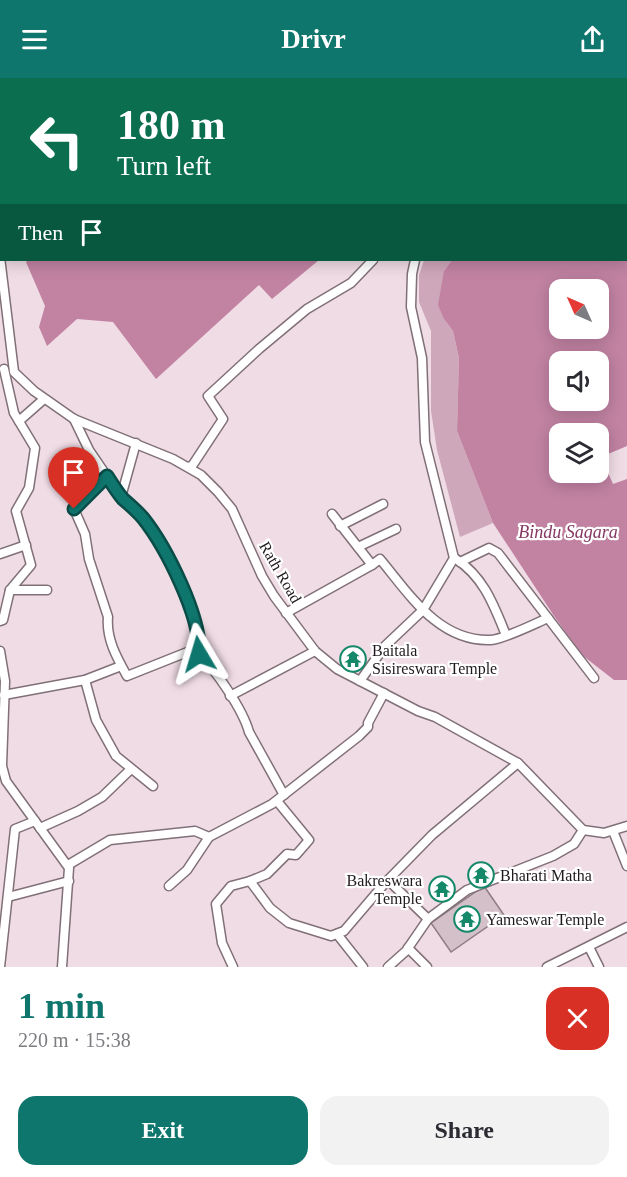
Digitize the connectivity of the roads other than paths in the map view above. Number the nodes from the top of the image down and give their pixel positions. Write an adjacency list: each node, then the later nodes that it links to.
1 (0, 261): 5 (street)
2 (372, 261): 10 (street)
3 (414, 261): 20 (street)
4 (2, 369): 5 (street); 8 (street)
5 (14, 372): 6 (street, Rath Road)
6 (44, 399): 7 (street, Rath Road); 8 (street)
7 (74, 419): 9 (street, Rath Road); 11 (street)
8 (19, 421): 17 (street)
9 (136, 443): 10 (street, Rath Road); 12 (street)
10 (189, 467): 25 (street, Rath Road)
11 (107, 476): 12 (street); 32 (street)
12 (121, 496): 29 (street)
13 (383, 504): 15 (street)
14 (332, 514): 15 (street)
15 (340, 526): 18 (street)
16 (396, 529): 18 (street)
17 (26, 545): 19 (street); 22 (street)
18 (358, 547): 21 (street)
19 (0, 554)
20 (457, 560): 24 (street); 26 (street); 28 (street)
21 (372, 565): 24 (street); 25 (street)
22 (10, 590): 23 (street); 27 (street)
23 (46, 590)
24 (423, 610): 28 (street); 35 (street)
25 (286, 613): 31 (street, Rath Road)
26 (548, 618): 28 (street); 33 (street)
27 (0, 621)
28 (506, 635)
29 (200, 647): 32 (street); 38 (street)
30 (0, 651): 37 (street)
31 (315, 651): 35 (street, Rath Road); 38 (street)
32 (121, 666): 34 (street)
33 (594, 678)
34 (85, 680): 37 (street); 41 (street)
35 (360, 681): 36 (street, Rath Road)
36 (384, 693): 40 (street, Rath Road); 43 (street)
37 (4, 695): 39 (street)
38 (230, 696): 43 (street)
39 (1, 755): 44 (street)
40 (518, 763): 46 (street, Rath Road); 51 (street)
41 (131, 769): 42 (street); 44 (street)
42 (153, 786)
43 (280, 798): 48 (street); 53 (street)
44 (37, 824): 49 (street); 55 (street)
45 (627, 826): 47 (street)
46 (583, 830): 47 (street); 56 (street)
47 (613, 831): 50 (street)
48 (209, 837): 49 (street); 54 (street)
49 (68, 865): 52 (street)
50 (627, 866)
51 (388, 880): 56 (street); 58 (street)
52 (69, 881): 55 (street); 62 (street)
53 (250, 881): 58 (street); 63 (street)
54 (169, 886)
55 (9, 897): 61 (street)
56 (428, 919): 60 (street)
57 (627, 927): 59 (street)
58 (337, 934): 64 (street)
59 (589, 946): 67 (street); 68 (street)
60 (408, 948): 65 (street); 66 (street)
61 (0, 967)
62 (62, 967)
63 (233, 967)
64 (363, 967)
65 (388, 967)
66 (427, 967)
67 (547, 967)
68 (599, 967)

